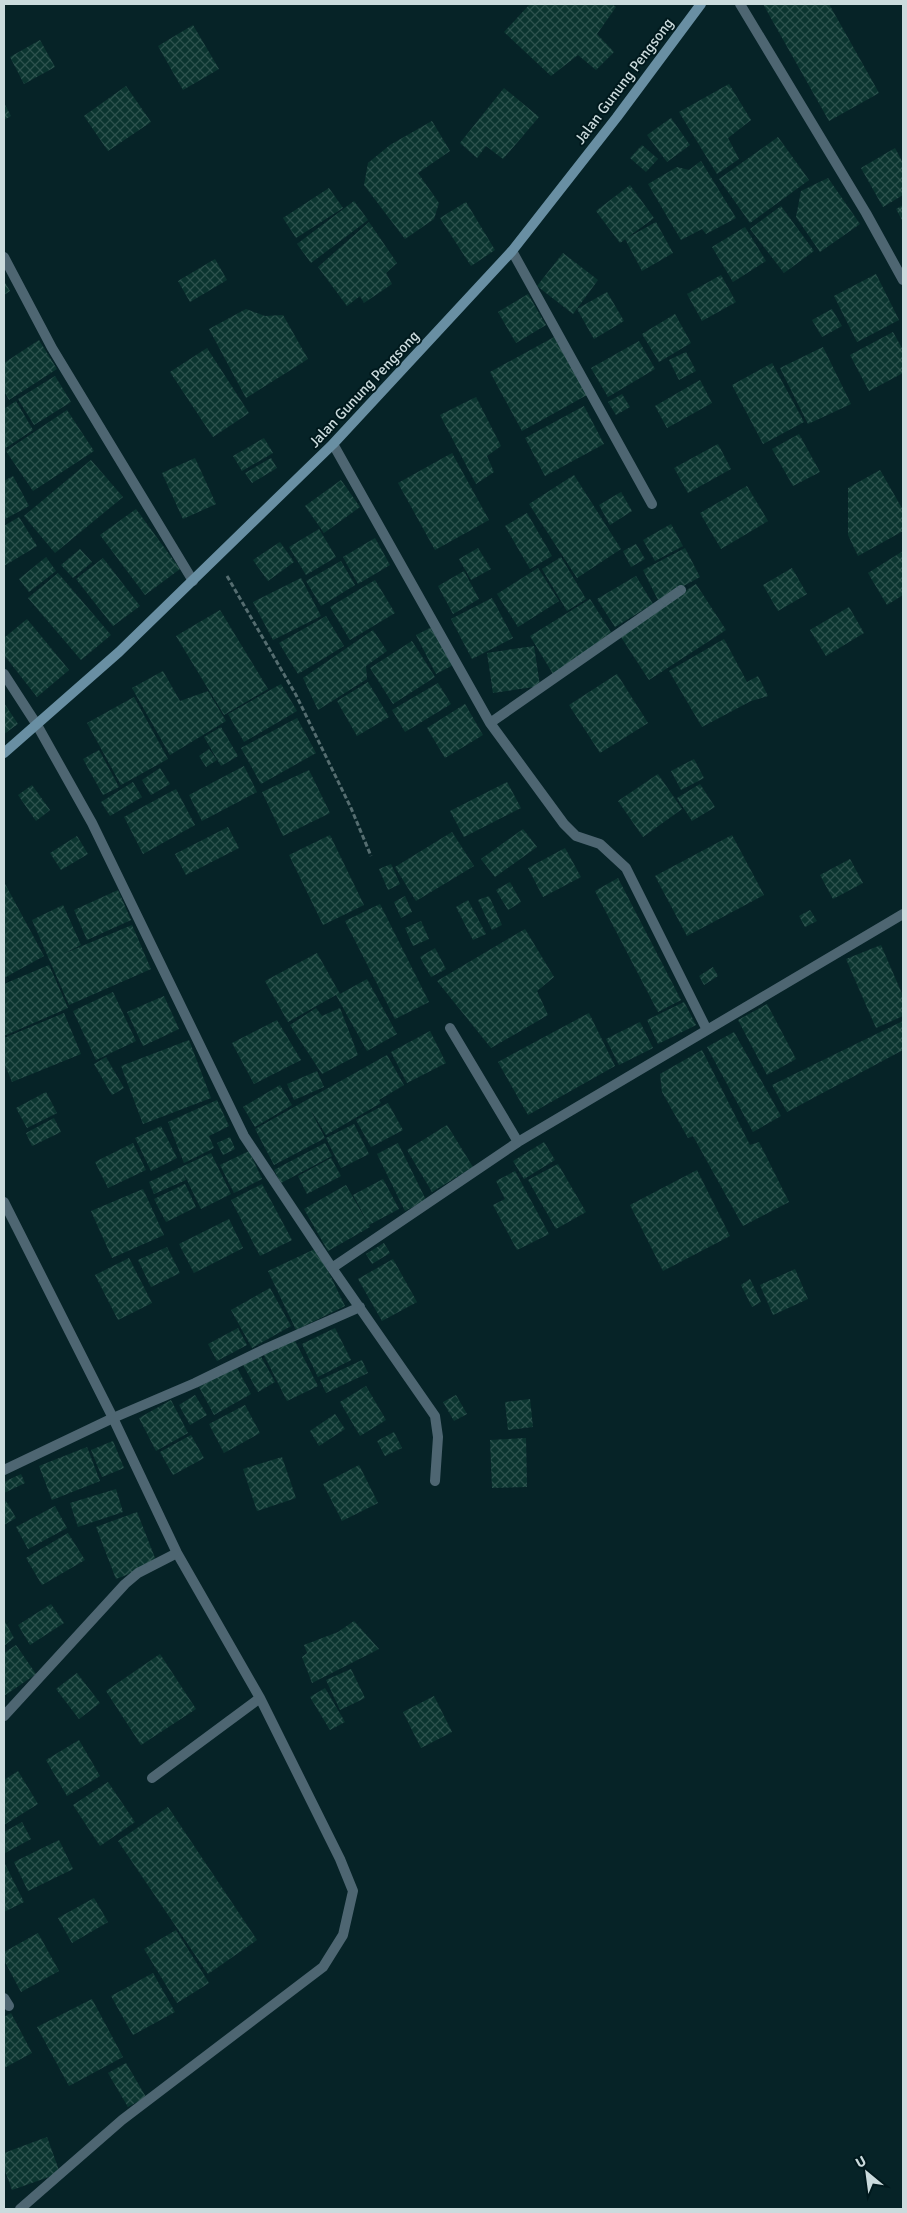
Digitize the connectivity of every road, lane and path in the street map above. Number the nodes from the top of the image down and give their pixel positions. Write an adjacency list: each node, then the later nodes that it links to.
1 (701, 4): 3 (street, Jalan Gunung Pengsong)
2 (740, 4): 5 (street)
3 (512, 251): 6 (street, Jalan Gunung Pengsong); 7 (street)
4 (4, 257): 9 (street)
5 (903, 280)
6 (333, 444): 8 (street, Jalan Gunung Pengsong); 12 (street)
7 (652, 504)
8 (216, 558): 9 (street, Jalan Gunung Pengsong); 15 (path)
9 (193, 581): 13 (street, Jalan Gunung Pengsong)
10 (681, 590): 12 (street)
11 (4, 674): 13 (street)
12 (490, 723): 18 (street)
13 (37, 725): 14 (street, Jalan Gunung Pengsong); 21 (street)
14 (4, 753)
15 (372, 856)
16 (903, 914): 18 (street)
17 (450, 1028): 19 (street)
18 (706, 1028): 19 (street)
19 (518, 1142): 21 (street)
20 (4, 1202): 23 (street)
21 (332, 1268): 22 (street)
22 (360, 1306): 23 (street); 25 (street)
23 (113, 1418): 24 (street); 26 (street)
24 (4, 1470)
25 (435, 1481)
26 (177, 1553): 27 (street); 28 (street)
27 (260, 1698): 29 (street); 30 (street)
28 (4, 1716)
29 (152, 1778)
30 (20, 2209)

